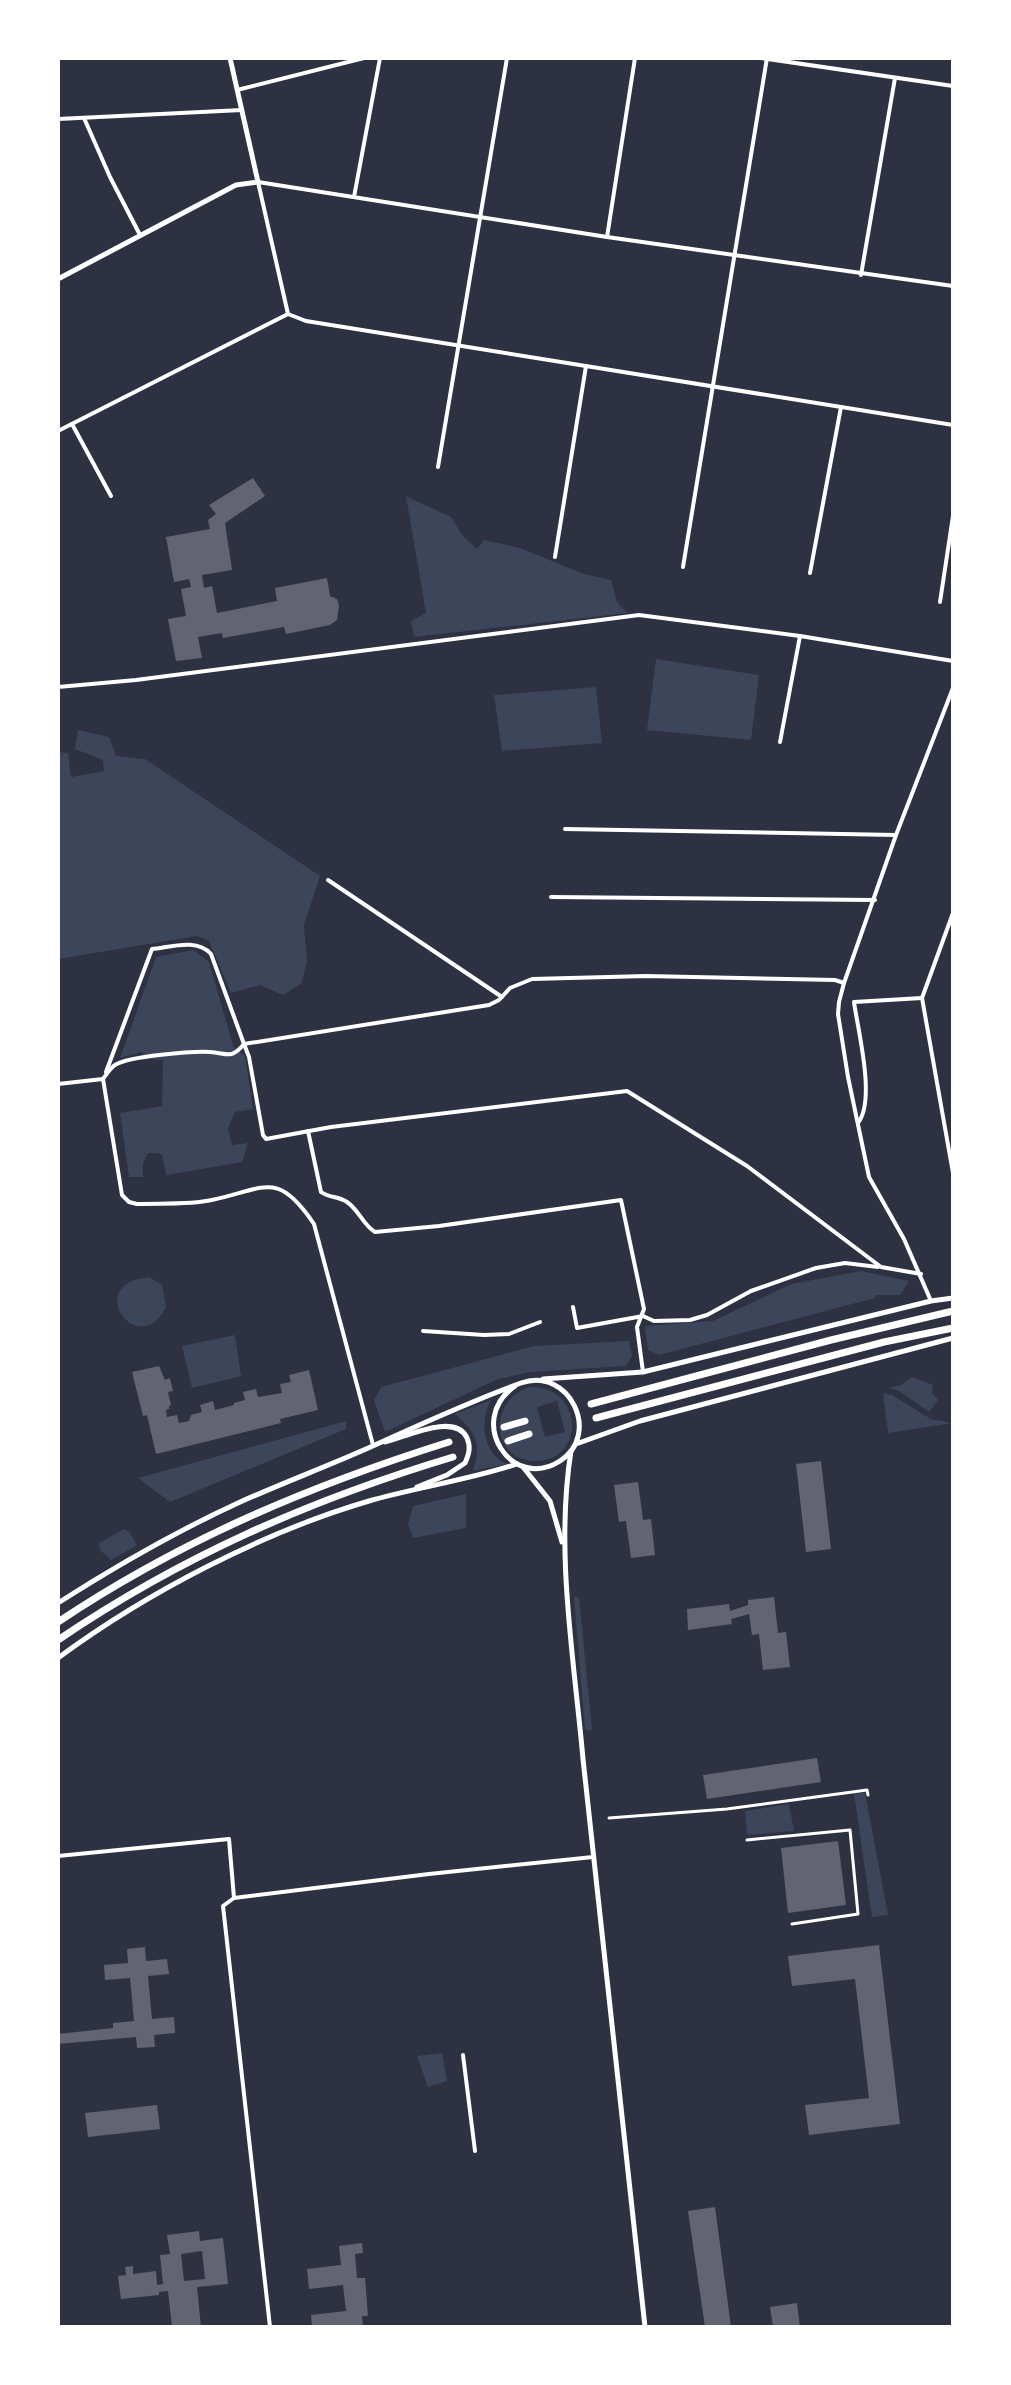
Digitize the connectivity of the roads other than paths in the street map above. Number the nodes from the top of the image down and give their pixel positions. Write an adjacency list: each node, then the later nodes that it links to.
1 (230, 58): 9 (street)
2 (364, 58): 9 (street)
3 (380, 58): 14 (street)
4 (507, 58): 15 (street)
5 (635, 58): 17 (street)
6 (765, 58): 7 (street); 18 (street)
7 (895, 78): 8 (street); 19 (street)
8 (953, 86)
9 (237, 90): 10 (street)
10 (242, 110): 11 (street); 13 (street)
11 (84, 118): 12 (street); 16 (street)
12 (58, 119)
13 (258, 182): 14 (street); 16 (street); 22 (street)
14 (354, 197): 15 (street)
15 (479, 217): 17 (street); 23 (street)
16 (140, 235): 20 (street)
17 (607, 237): 18 (street)
18 (734, 255): 19 (street); 25 (street)
19 (861, 275): 21 (street)
20 (58, 279)
21 (953, 286)
22 (288, 314): 23 (street); 27 (street)
23 (457, 345): 24 (street); 30 (street)
24 (586, 366): 25 (street); 33 (street)
25 (712, 386): 26 (street); 34 (street)
26 (841, 407): 28 (street); 35 (street)
27 (72, 424): 29 (street); 31 (street)
28 (953, 425)
29 (58, 431)
30 (438, 467)
31 (111, 496)
32 (953, 516): 36 (street)
33 (555, 557)
34 (683, 567)
35 (810, 573)
36 (940, 602)
37 (800, 636): 38 (street); 39 (street); 41 (street)
38 (953, 661)
39 (58, 687)
40 (953, 688): 43 (street)
41 (780, 742)
42 (565, 829): 43 (street)
43 (896, 835): 46 (street)
44 (328, 880): 49 (street)
45 (551, 897): 46 (street)
46 (875, 900): 48 (street)
47 (953, 913): 50 (street)
48 (844, 983): 49 (street); 54 (street)
49 (502, 997): 51 (street)
50 (922, 998): 54 (street); 56 (street)
51 (244, 1044): 52 (street); 52 (street); 55 (street)
52 (103, 1079): 53 (street); 79 (street)
53 (58, 1084)
54 (858, 1124): 58 (street)
55 (308, 1131): 57 (street); 63 (street)
56 (953, 1173)
57 (881, 1267): 58 (street); 63 (street)
58 (921, 1274): 60 (street)
59 (953, 1298): 60 (street)
60 (931, 1301): 68 (street)
61 (573, 1307): 63 (street)
62 (953, 1311): 71 (main road)
63 (643, 1316): 68 (street)
64 (540, 1322): 66 (street)
65 (953, 1328): 72 (main road)
66 (423, 1331)
67 (953, 1338): 78 (street)
68 (643, 1372): 69 (street)
69 (529, 1381): 70 (street); 78 (street)
70 (515, 1386): 79 (street); 82 (street)
71 (591, 1404)
72 (596, 1418)
73 (525, 1421): 74 (main road)
74 (504, 1427)
75 (529, 1434): 76 (main road)
76 (508, 1441)
77 (449, 1442): 86 (main road)
78 (575, 1444): 80 (street)
79 (373, 1445): 83 (street); 85 (street)
80 (571, 1451): 82 (street); 84 (street)
81 (453, 1457): 87 (main road)
82 (520, 1464): 83 (street); 84 (street)
83 (402, 1493): 88 (street)
84 (564, 1555): 93 (street)
85 (58, 1603)
86 (58, 1622)
87 (58, 1640)
88 (58, 1658)
89 (868, 1795): 90 (street)
90 (609, 1818)
91 (747, 1840): 95 (street)
92 (58, 1856): 94 (street)
93 (593, 1857): 94 (street); 99 (street)
94 (234, 1898): 98 (street)
95 (792, 1924)
96 (463, 2055): 97 (street)
97 (475, 2151)
98 (270, 2327)
99 (645, 2327)

